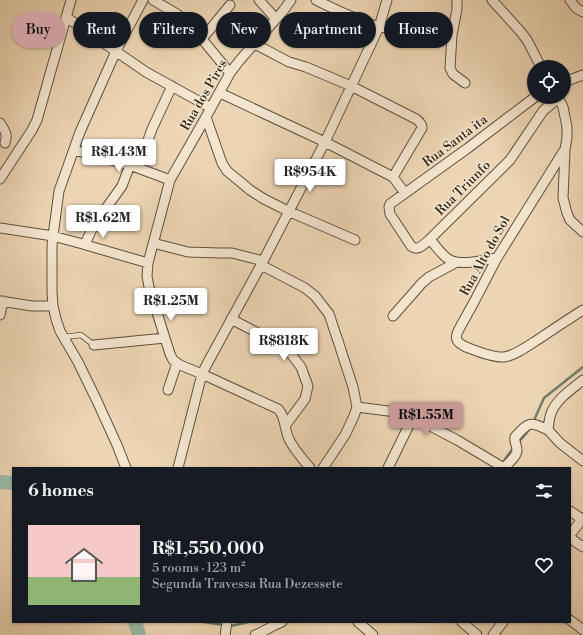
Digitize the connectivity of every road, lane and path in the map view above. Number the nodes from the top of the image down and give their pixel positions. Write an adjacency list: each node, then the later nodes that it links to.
1 (71, 0): 14 (street)
2 (143, 0): 25 (street)
3 (153, 0): 12 (street)
4 (259, 0): 15 (street)
5 (291, 0): 15 (street, Rua dos Pires)
6 (316, 0): 17 (street)
7 (387, 0): 17 (street)
8 (457, 0): 19 (street)
9 (570, 0): 13 (street)
10 (493, 1): 26 (street)
11 (230, 5): 20 (street)
12 (174, 12)
13 (583, 12)
14 (66, 17): 25 (street); 44 (street)
15 (276, 19): 16 (street, Rua dos Pires)
16 (271, 25)
17 (379, 27): 18 (street); 32 (street)
18 (384, 28)
19 (453, 30)
20 (208, 32)
21 (208, 46): 27 (street)
22 (251, 48): 27 (street, Rua dos Pires)
23 (263, 48): 32 (street)
24 (451, 48): 30 (street)
25 (116, 52): 31 (street); 43 (street)
26 (537, 60)
27 (230, 73): 33 (street, Rua dos Pires)
28 (583, 75): 29 (street)
29 (571, 79)
30 (465, 83)
31 (172, 86): 37 (street); 45 (street)
32 (351, 86): 40 (street); 46 (street)
33 (220, 93): 37 (street, Rua dos Pires); 40 (street)
34 (527, 103): 49 (street, Rua Santa ita)
35 (550, 104): 55 (street, Rua Triunfo)
36 (562, 104): 42 (street)
37 (211, 108): 38 (street, Rua dos Pires)
38 (206, 117): 48 (street, Rua dos Pires); 51 (street)
39 (0, 123): 41 (street)
40 (325, 142): 46 (street); 51 (street)
41 (3, 143): 44 (street)
42 (565, 149): 53 (street); 59 (street, Rua Alto do Sol)
43 (74, 150): 45 (street); 54 (street)
44 (18, 152): 47 (street)
45 (134, 167): 48 (street); 58 (street)
46 (393, 178): 49 (street)
47 (0, 179)
48 (170, 180): 57 (street, Rua dos Pires)
49 (405, 193): 50 (street, Rua Santa ita)
50 (390, 204): 55 (street, Rua Triunfo)
51 (288, 211): 56 (street); 62 (street)
52 (0, 228): 54 (street)
53 (583, 232)
54 (53, 236): 58 (street); 64 (street)
55 (430, 239): 60 (street)
56 (355, 240)
57 (153, 243): 61 (street, Rua dos Pires); 62 (street)
58 (85, 244): 61 (street)
59 (497, 258): 60 (street); 65 (street, Rua Alto do Sol)
60 (457, 262): 67 (street)
61 (148, 263): 70 (street, Rua dos Pires)
62 (262, 263): 68 (street); 76 (street)
63 (1, 301): 64 (street); 66 (street)
64 (52, 306): 69 (street)
65 (583, 310)
66 (0, 315)
67 (393, 316)
68 (231, 319): 73 (street); 78 (street)
69 (64, 337): 71 (lane); 81 (street)
70 (165, 338): 71 (street); 72 (street, Rua dos Pires)
71 (94, 345)
72 (177, 363): 73 (street); 75 (street)
73 (202, 374): 78 (street); 82 (street)
74 (583, 380): 79 (street)
75 (168, 390)
76 (357, 407): 77 (street); 84 (street)
77 (413, 417): 85 (street); 86 (street)
78 (285, 426): 83 (street)
79 (548, 430): 80 (street); 86 (street)
80 (583, 461)
81 (126, 467)
82 (178, 467)
83 (309, 467)
84 (324, 467)
85 (388, 467)
86 (502, 467)
87 (571, 512): 88 (street)
88 (582, 519): 89 (street)
89 (571, 535)
90 (571, 537): 91 (street)
91 (583, 547)
92 (571, 621): 97 (street)
93 (280, 623): 98 (street)
94 (359, 623): 99 (street)
95 (463, 623): 100 (street)
96 (502, 623): 101 (street)
97 (583, 630)
98 (258, 635)
99 (373, 635)
100 (477, 635)
101 (493, 635)

